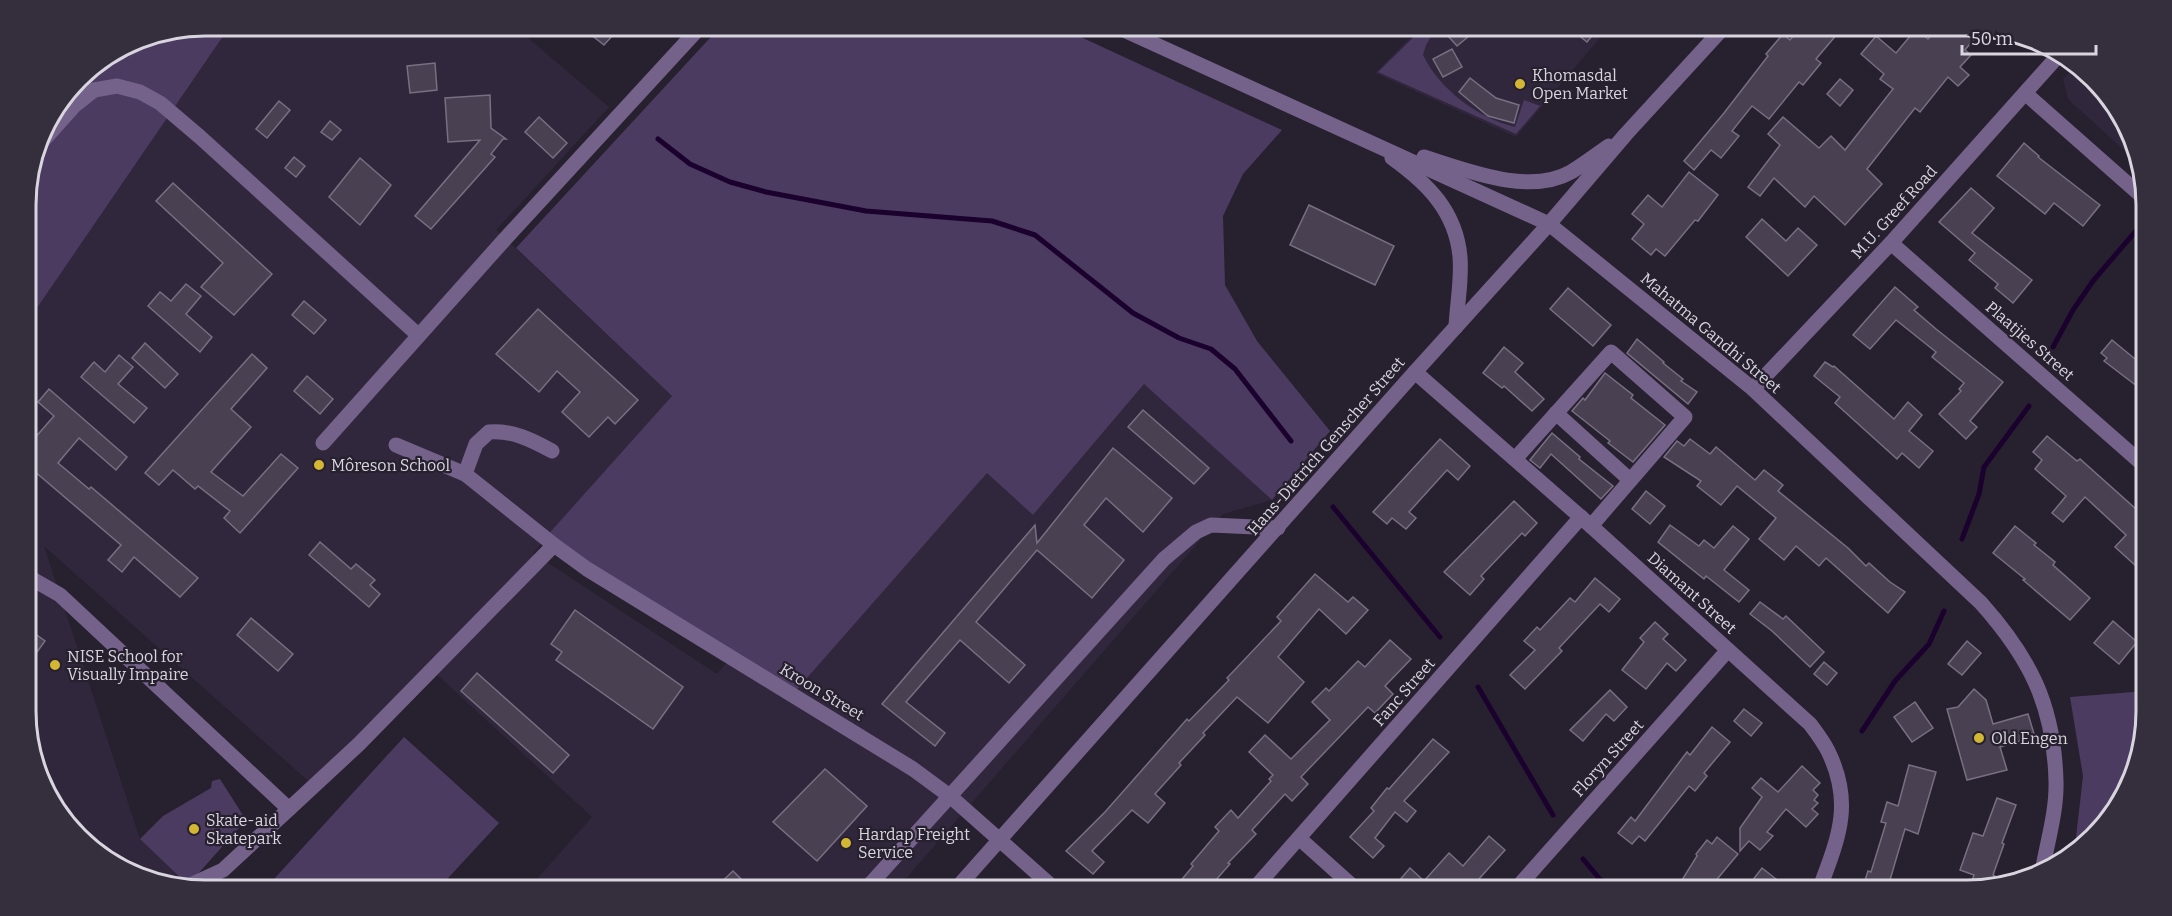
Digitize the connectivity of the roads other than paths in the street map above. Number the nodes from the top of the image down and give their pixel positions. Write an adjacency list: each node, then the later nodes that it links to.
1 (693, 36): 13 (street)
2 (1137, 36): 8 (street, Mahatma Gandhi Street)
3 (1716, 36): 7 (street, Hans-Dietrich Genscher Street)
4 (2054, 60): 5 (street, M.U. Greef Road)
5 (2025, 93): 9 (street); 11 (street, M.U. Greef Road)
6 (54, 128): 13 (street)
7 (1626, 134): 8 (street); 10 (street, Hans-Dietrich Genscher Street)
8 (1364, 138): 10 (street, Mahatma Gandhi Street); 12 (street)
9 (2135, 190)
10 (1549, 224): 12 (street, Hans-Dietrich Genscher Street); 15 (street, Mahatma Gandhi Street)
11 (1891, 243): 15 (street, M.U. Greef Road); 20 (street, Plaatjies Street)
12 (1456, 327): 14 (street, Hans-Dietrich Genscher Street)
13 (418, 335): 17 (street)
14 (1415, 372): 21 (street, Diamant Street); 25 (street, Hans-Dietrich Genscher Street)
15 (1754, 389): 33 (street, Mahatma Gandhi Street)
16 (1556, 413): 21 (street); 23 (street); 23 (street, Fanc Street)
17 (323, 443)
18 (396, 445): 22 (street, Kroon Street)
19 (552, 452): 22 (street)
20 (2136, 458)
21 (1515, 459): 24 (street, Diamant Street)
22 (465, 474): 26 (street, Kroon Street)
23 (1630, 480): 24 (street, Fanc Street)
24 (1586, 522): 28 (street, Diamant Street); 31 (street, Fanc Street)
25 (1278, 528): 29 (street); 32 (street, Hans-Dietrich Genscher Street)
26 (554, 545): 29 (street, Kroon Street); 30 (street)
27 (36, 581): 30 (street)
28 (1728, 650): 40 (street, Floryn Street); 41 (street, Diamant Street)
29 (951, 797): 32 (street, Kroon Street); 35 (street)
30 (289, 809): 34 (street)
31 (1300, 839): 38 (street, Fanc Street); 39 (street)
32 (999, 841): 36 (street, Hans-Dietrich Genscher Street); 37 (street, Kroon Street)
33 (2044, 861)
34 (202, 880)
35 (874, 880)
36 (964, 880)
37 (1044, 880)
38 (1262, 880)
39 (1346, 880)
40 (1524, 880)
41 (1824, 880)

